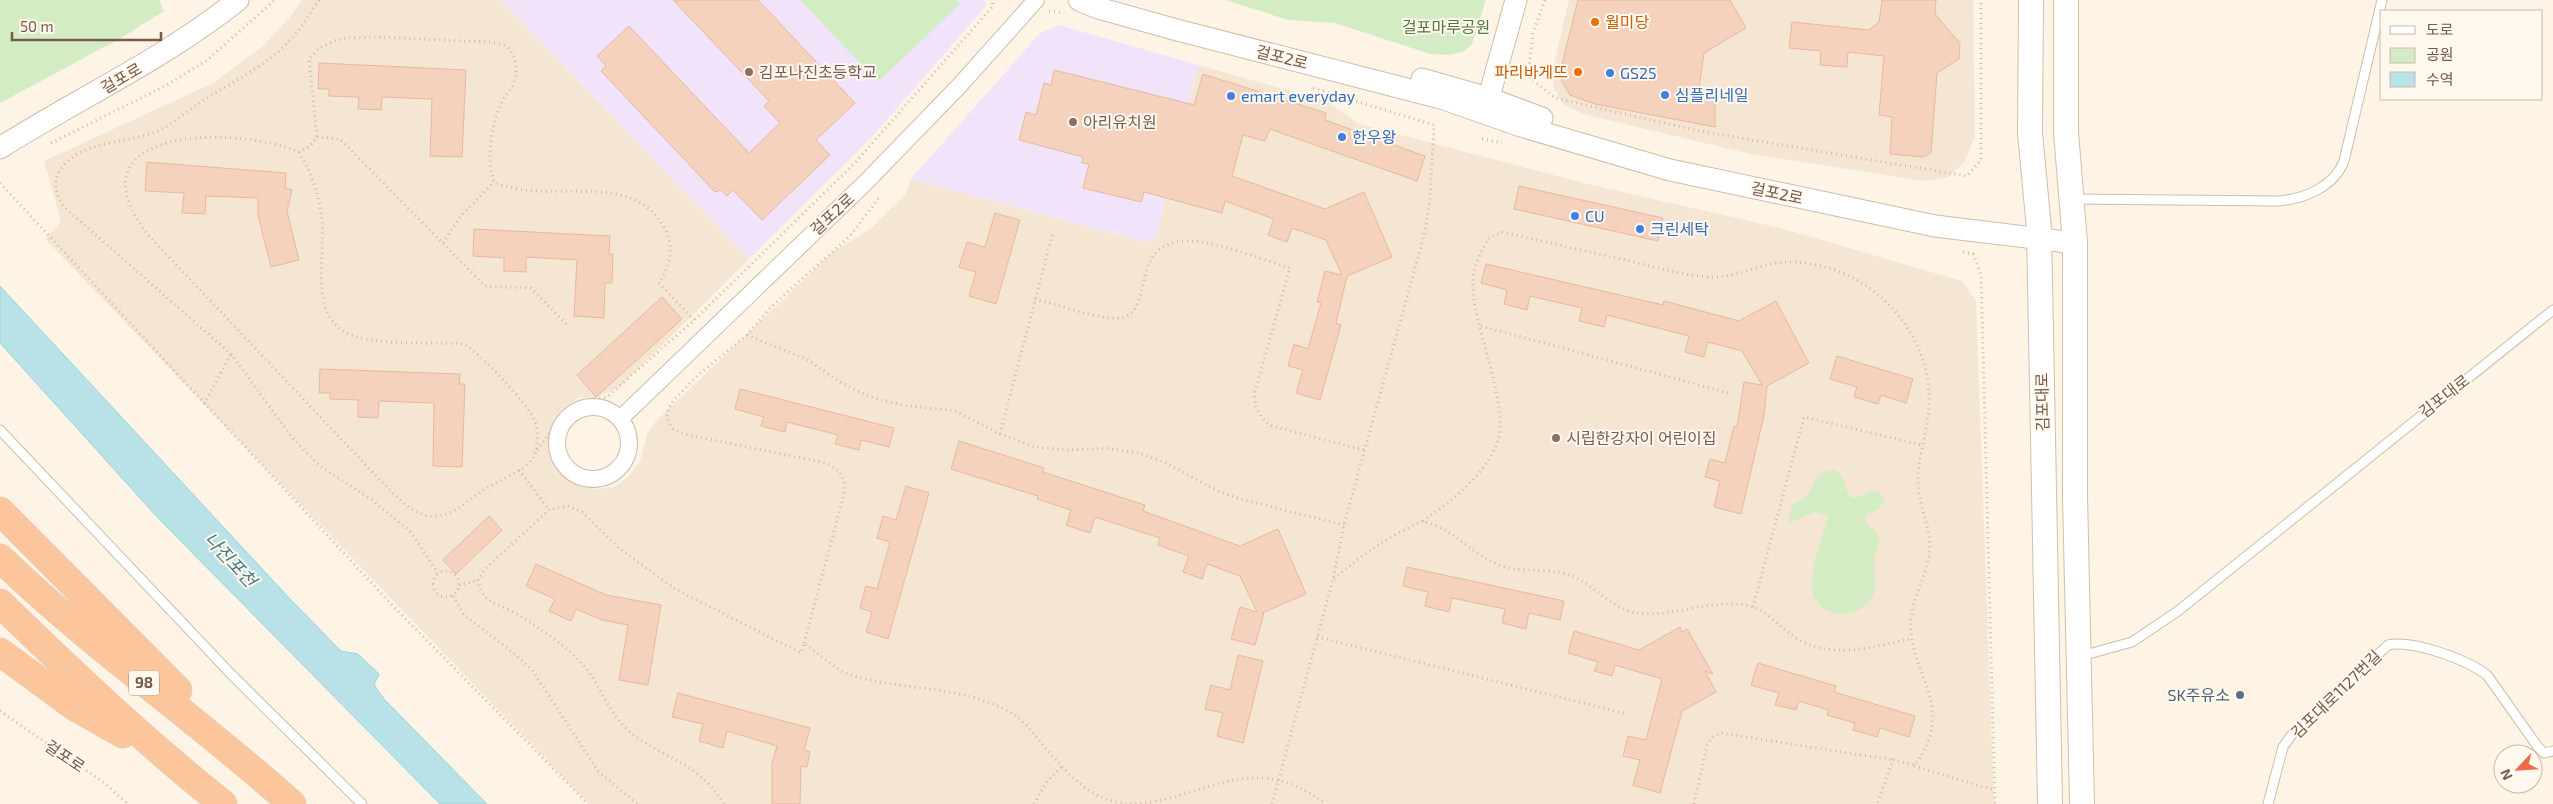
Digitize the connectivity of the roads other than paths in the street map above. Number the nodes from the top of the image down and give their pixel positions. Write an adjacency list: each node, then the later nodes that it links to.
1 (238, 0): 10 (street, 걸포로)
2 (1036, 0): 15 (street, 걸포2로)
3 (1079, 0): 9 (street, 걸포2로)
4 (1115, 0): 9 (street, 걸포2로)
5 (1516, 0): 9 (street)
6 (2031, 0): 12 (main road, 김포대로)
7 (2066, 0): 11 (main road, 김포대로)
8 (2382, 0): 11 (lane)
9 (1486, 106): 12 (street, 걸포2로)
10 (0, 148)
11 (2070, 199): 13 (main road, 김포대로)
12 (2039, 233): 13 (street, 걸포2로); 28 (main road, 김포대로)
13 (2075, 238): 29 (main road, 김포대로)
14 (2553, 310): 21 (lane, 김포대로)
15 (620, 419): 15 (street)
16 (0, 430): 27 (lane)
17 (0, 511): 24 (highway)
18 (0, 558): 24 (highway, 98)
19 (0, 603): 23 (highway, 98)
20 (0, 652): 23 (highway)
21 (2092, 653)
22 (2553, 751): 30 (lane, 김포대로1127번길)
23 (166, 759): 25 (highway, 98)
24 (259, 774): 26 (highway, 98)
25 (223, 804)
26 (292, 804)
27 (362, 804)
28 (2050, 804)
29 (2082, 804)
30 (2268, 804)

